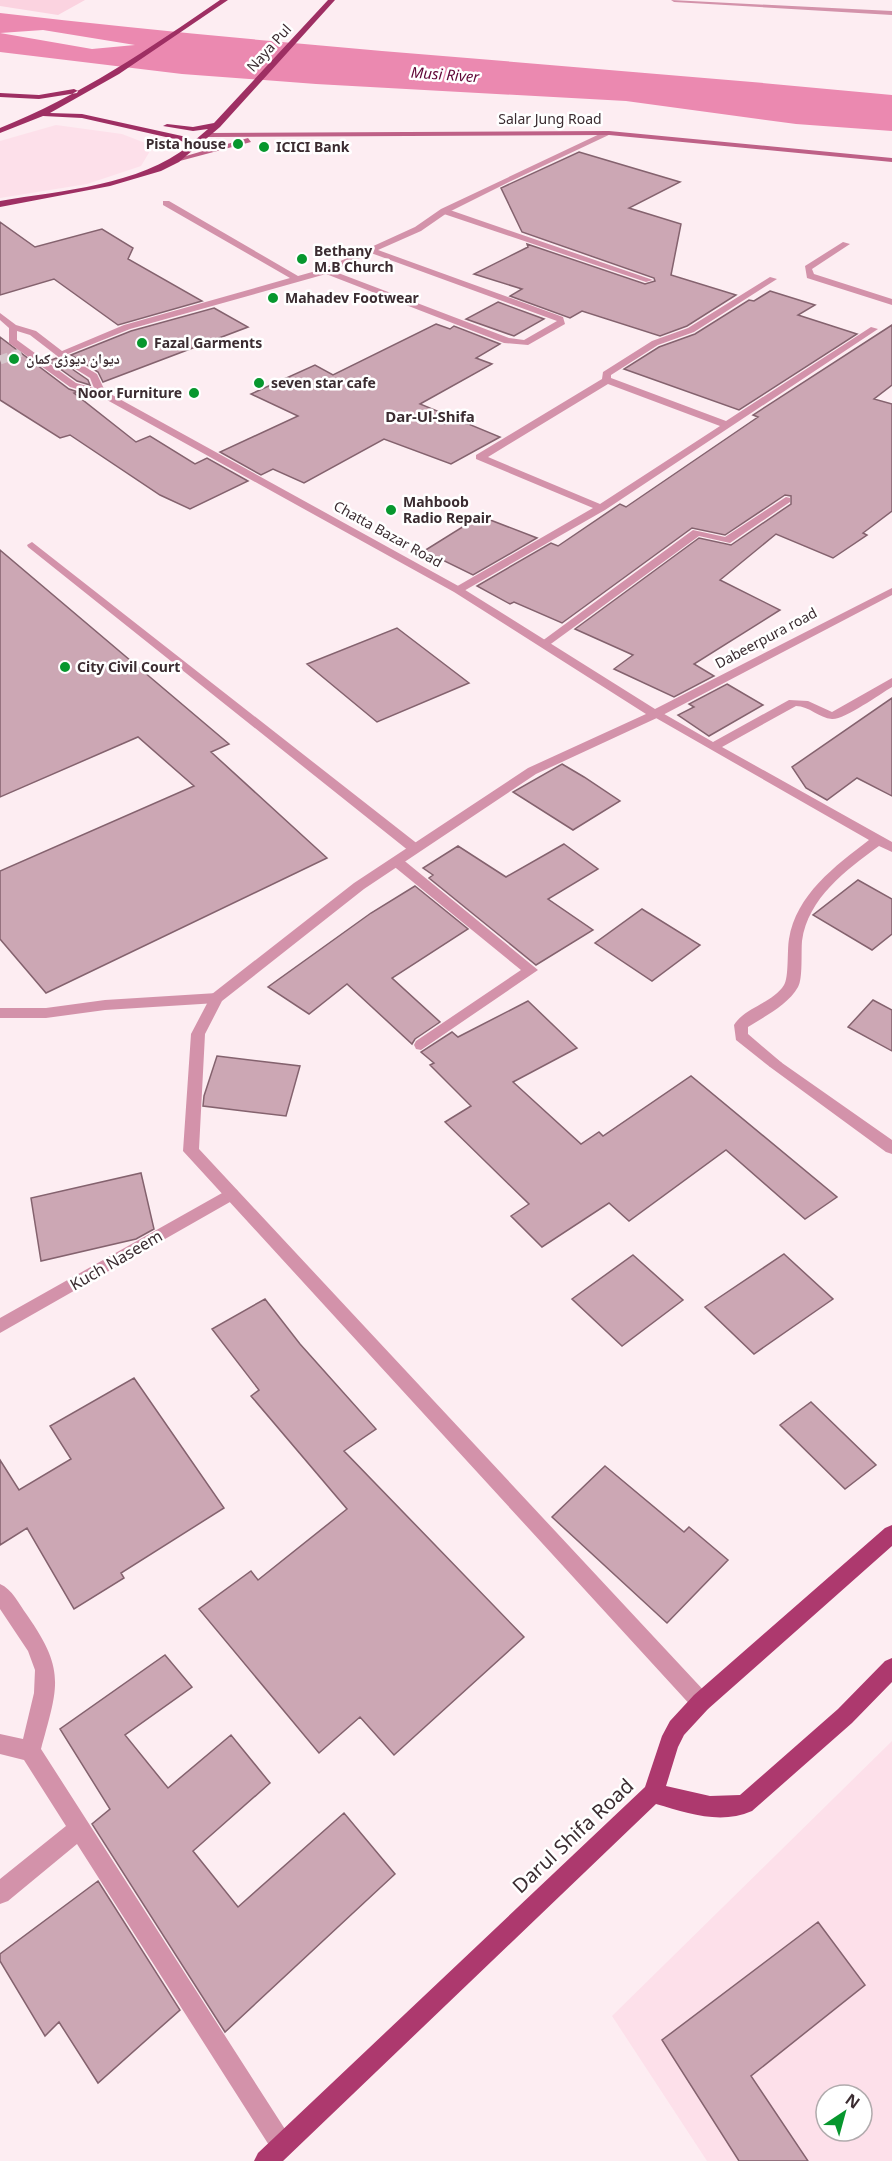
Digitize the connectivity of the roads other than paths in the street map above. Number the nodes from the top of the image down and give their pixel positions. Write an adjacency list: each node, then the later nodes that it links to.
1 (225, 0): 5 (highway)
2 (332, 0): 9 (highway, Naya Pul)
3 (674, 0): 4 (street)
4 (892, 13)
5 (117, 74): 6 (highway); 7 (highway)
6 (0, 95)
7 (70, 100): 8 (highway); 9 (highway)
8 (39, 115): 10 (highway); 14 (highway)
9 (217, 125): 12 (highway, Naya Pul)
10 (0, 131)
11 (609, 133): 13 (main road, Salar Jung Road); 16 (main road, Salar Jung Road); 19 (street)
12 (207, 135): 13 (main road, Salar Jung Road); 14 (highway, Naya Pul)
13 (265, 135): 15 (main road)
14 (196, 144): 15 (highway, Naya Pul)
15 (176, 160): 18 (highway, Naya Pul)
16 (892, 160)
17 (166, 203): 23 (street)
18 (0, 204)
19 (444, 211): 21 (street); 25 (street)
20 (846, 244): 26 (street)
21 (372, 250): 22 (street); 22 (street)
22 (326, 271): 23 (street)
23 (297, 279): 30 (street)
24 (773, 279): 31 (street)
25 (648, 280)
26 (892, 302)
27 (0, 316): 28 (street, Chatta Bazar Road)
28 (13, 327): 30 (street, Chatta Bazar Road); 32 (street, Chatta Bazar Road)
29 (874, 329): 33 (street)
30 (60, 354): 32 (street, Chatta Bazar Road)
31 (607, 380): 33 (street); 35 (street)
32 (101, 393): 37 (street, Chatta Bazar Road)
33 (727, 425): 35 (street)
34 (786, 500): 39 (street)
35 (601, 508): 37 (street)
36 (32, 545): 44 (street)
37 (458, 590): 39 (street, Chatta Bazar Road)
38 (892, 591): 41 (street, Dabeerpura road)
39 (544, 644): 41 (street, Chatta Bazar Road)
40 (892, 682): 42 (street)
41 (655, 714): 42 (street, Chatta Bazar Road); 44 (street, Dabeerpura road)
42 (713, 747): 43 (street, Chatta Bazar Road)
43 (878, 840): 45 (street, Chatta Bazar Road); 50 (street)
44 (414, 848): 46 (street, Dabeerpura road)
45 (892, 848)
46 (396, 861): 47 (street, Dabeerpura road); 49 (street)
47 (217, 998): 48 (street); 51 (street)
48 (0, 1013)
49 (421, 1045)
50 (891, 1148)
51 (231, 1194): 52 (street, Kuch Naseem); 56 (street)
52 (0, 1326)
53 (892, 1534): 56 (main road, Darul Shifa Road)
54 (0, 1593): 58 (street)
55 (892, 1668): 59 (main road)
56 (701, 1702): 59 (main road, Darul Shifa Road)
57 (0, 1744): 58 (street)
58 (30, 1751): 60 (street)
59 (653, 1793): 62 (main road, Darul Shifa Road)
60 (80, 1828): 61 (street); 62 (street)
61 (0, 1893)
62 (282, 2145): 63 (main road, Darul Shifa Road)
63 (266, 2161)

